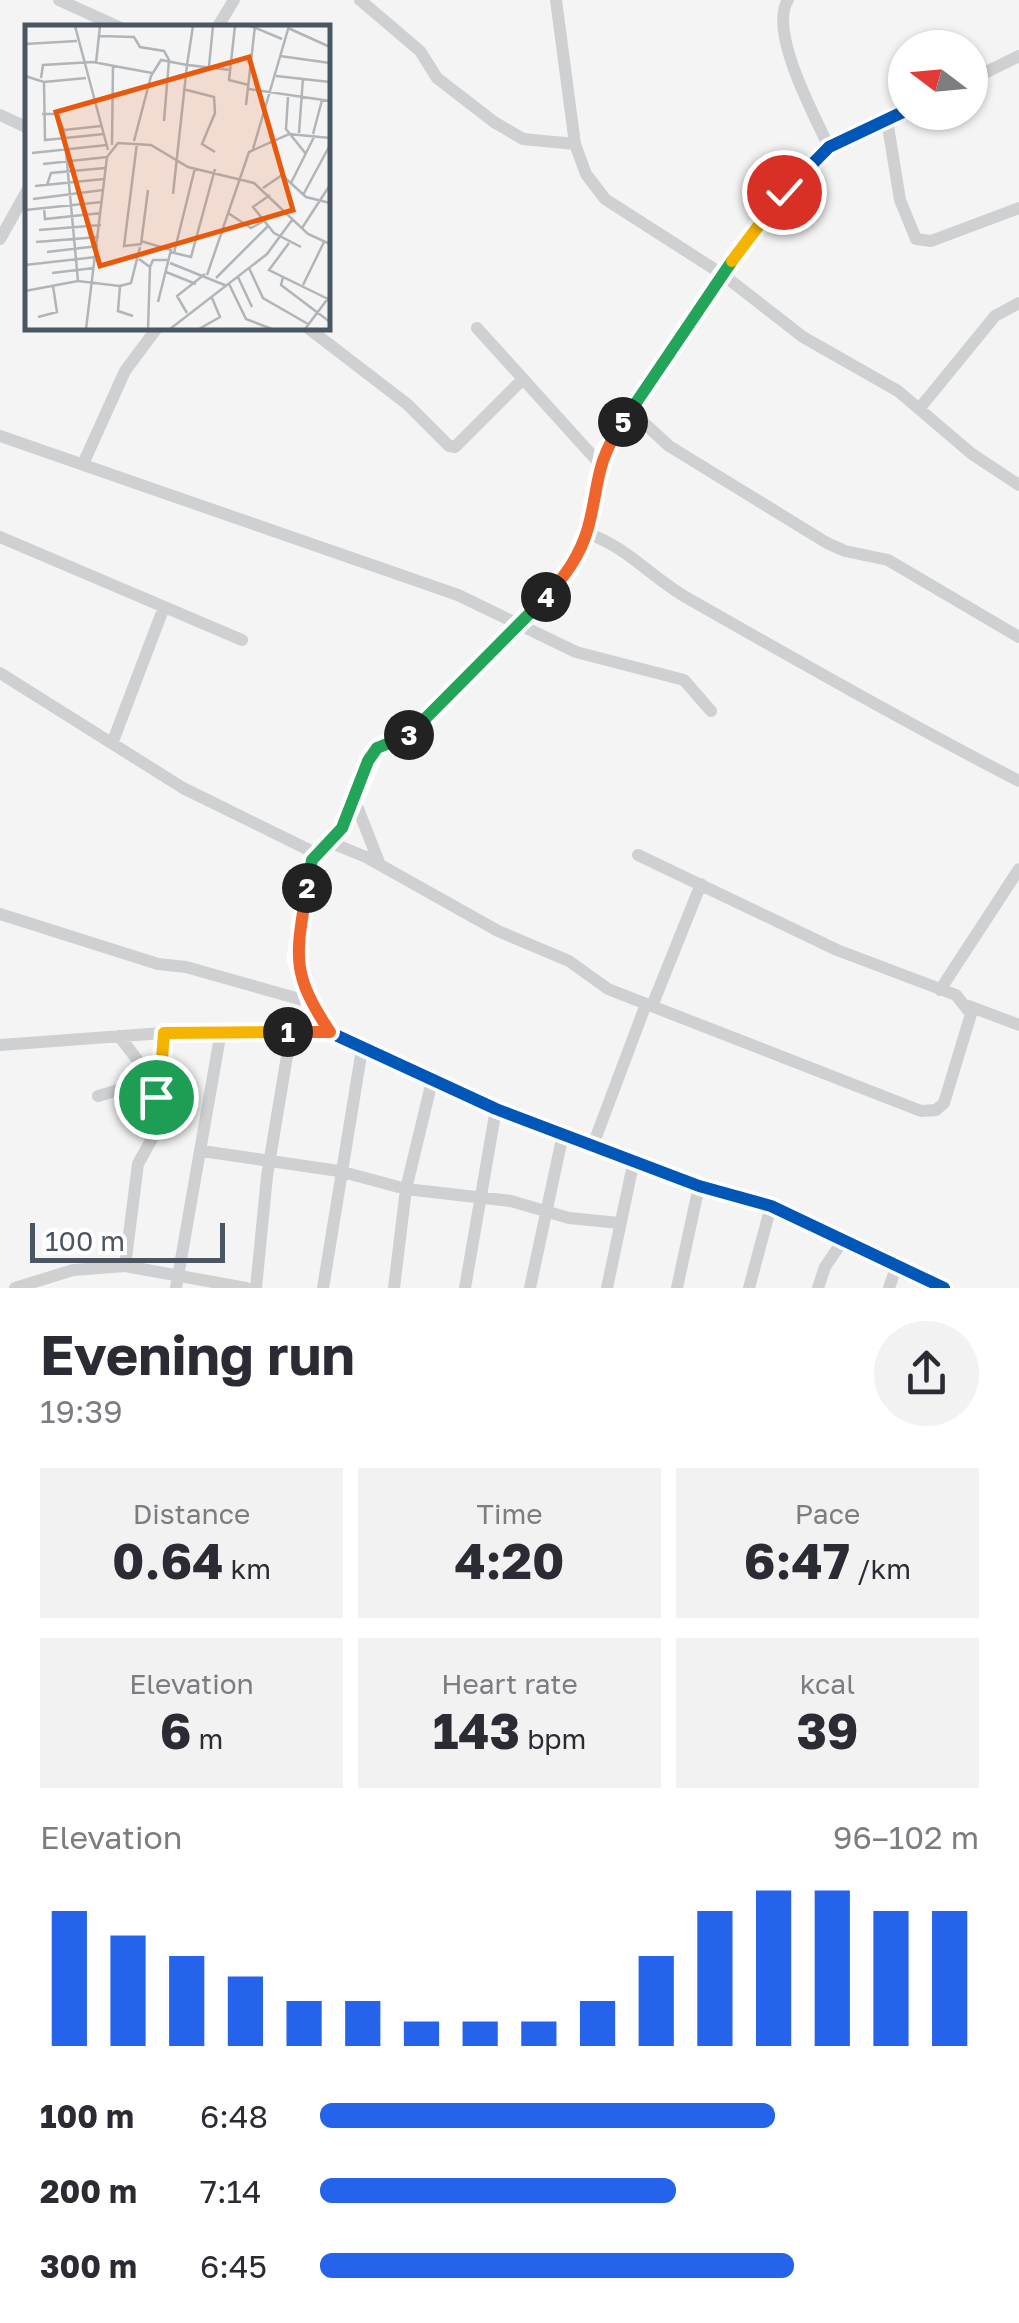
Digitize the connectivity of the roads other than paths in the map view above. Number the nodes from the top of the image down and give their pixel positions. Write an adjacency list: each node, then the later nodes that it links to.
1 (234, 0): 7 (street)
2 (360, 0): 14 (street)
3 (556, 0): 14 (street)
4 (788, 0): 15 (street)
5 (63, 1): 6 (street)
6 (115, 25)
7 (219, 25)
8 (1019, 56): 9 (street)
9 (988, 71)
10 (0, 114): 12 (street)
11 (888, 120): 15 (street)
12 (25, 126)
13 (890, 130): 17 (street)
14 (575, 144): 19 (street)
15 (829, 147): 19 (street)
16 (25, 194): 18 (street)
17 (1019, 208)
18 (0, 239)
19 (722, 274): 25 (street); 26 (street)
20 (1019, 303): 25 (street)
21 (476, 328): 24 (street)
22 (156, 330): 29 (street)
23 (311, 330): 24 (street)
24 (522, 380): 28 (street)
25 (919, 409): 30 (street)
26 (631, 410): 28 (street); 35 (street)
27 (0, 436): 29 (street)
28 (599, 462): 31 (street)
29 (83, 464): 34 (street)
30 (1019, 485)
31 (586, 533): 34 (street); 40 (street)
32 (0, 537): 33 (street)
33 (164, 607): 36 (street); 39 (street)
34 (522, 624): 38 (street); 41 (street)
35 (1019, 638)
36 (242, 640)
37 (0, 674): 39 (street)
38 (710, 711)
39 (113, 741): 44 (street)
40 (1019, 781)
41 (356, 802): 42 (street); 45 (street)
42 (329, 842): 44 (street); 45 (street)
43 (638, 855): 47 (street)
44 (312, 860): 50 (street)
45 (380, 865): 51 (street)
46 (1019, 869): 49 (street)
47 (700, 884): 49 (street); 51 (street)
48 (0, 914): 50 (street)
49 (940, 990): 52 (street)
50 (310, 1002): 56 (street)
51 (649, 1005): 52 (street); 66 (street)
52 (969, 1006): 53 (street)
53 (1019, 1025)
54 (220, 1031): 55 (street); 57 (street); 67 (street)
55 (291, 1032): 56 (street); 69 (street)
56 (330, 1032): 60 (street)
57 (164, 1033): 58 (street); 61 (street)
58 (119, 1036): 59 (street); 61 (street)
59 (0, 1045)
60 (362, 1049): 62 (street); 70 (street)
61 (149, 1074): 63 (street); 79 (street)
62 (432, 1080): 64 (street); 72 (street)
63 (98, 1096)
64 (496, 1109): 65 (street); 73 (street)
65 (562, 1134): 66 (street); 75 (street)
66 (593, 1145): 68 (street)
67 (202, 1152): 69 (street); 80 (street)
68 (634, 1160): 71 (street); 76 (street)
69 (270, 1162): 70 (street); 84 (street)
70 (340, 1172): 72 (street); 85 (street)
71 (699, 1186): 74 (street); 90 (street)
72 (406, 1189): 73 (street); 86 (street)
73 (479, 1200): 75 (street); 87 (street)
74 (771, 1206): 77 (street); 91 (street)
75 (546, 1208): 76 (street); 88 (street)
76 (620, 1223): 89 (street)
77 (844, 1239): 78 (street); 92 (street)
78 (896, 1265): 93 (street); 94 (street)
79 (125, 1266): 80 (street); 81 (street)
80 (181, 1273): 82 (street); 83 (street)
81 (15, 1288)
82 (176, 1288)
83 (246, 1288)
84 (256, 1288)
85 (323, 1288)
86 (394, 1288)
87 (465, 1288)
88 (530, 1288)
89 (607, 1288)
90 (678, 1288)
91 (749, 1288)
92 (818, 1288)
93 (889, 1288)
94 (944, 1288)

